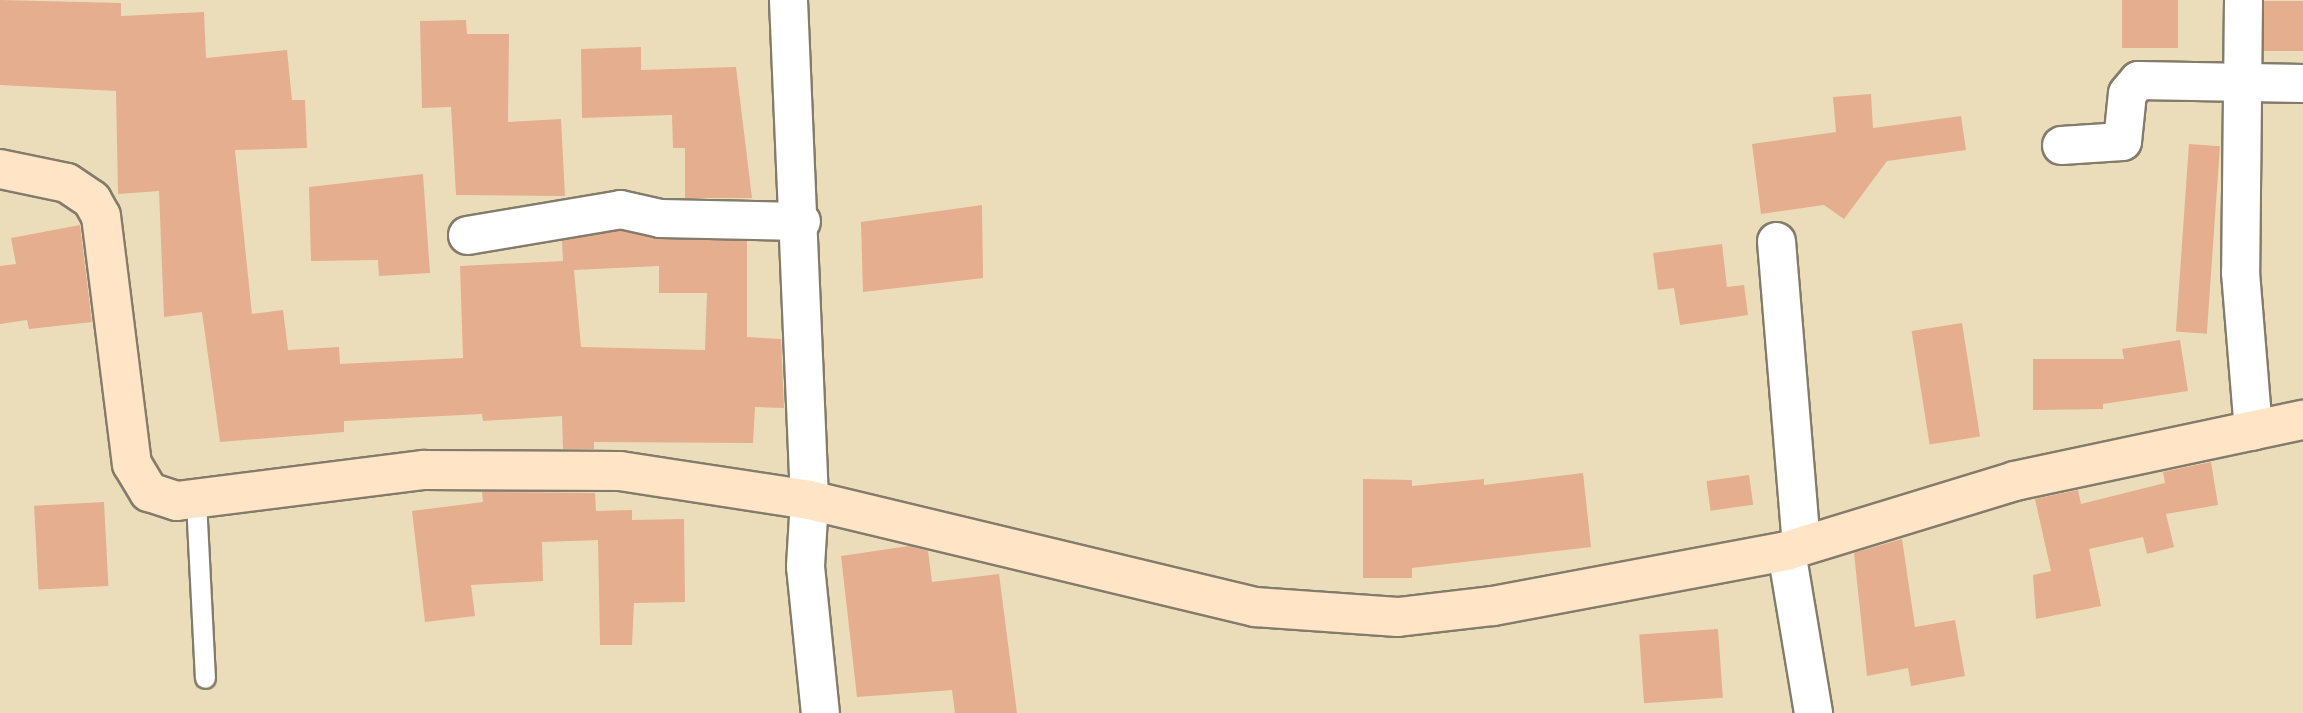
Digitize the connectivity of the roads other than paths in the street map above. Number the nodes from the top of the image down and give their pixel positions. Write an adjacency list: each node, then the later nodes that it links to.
1 (788, 0): 7 (street)
2 (2243, 0): 3 (street)
3 (2247, 80): 4 (street); 5 (street); 11 (street)
4 (2303, 83)
5 (2061, 145)
6 (0, 170): 13 (street)
7 (801, 221): 8 (street); 12 (street)
8 (467, 234)
9 (1776, 241): 14 (street)
10 (2303, 420): 11 (street)
11 (2253, 430): 14 (street)
12 (809, 500): 13 (street); 14 (street); 16 (street)
13 (195, 501): 15 (lane)
14 (1794, 549): 17 (street)
15 (205, 678)
16 (820, 713)
17 (1813, 713)

